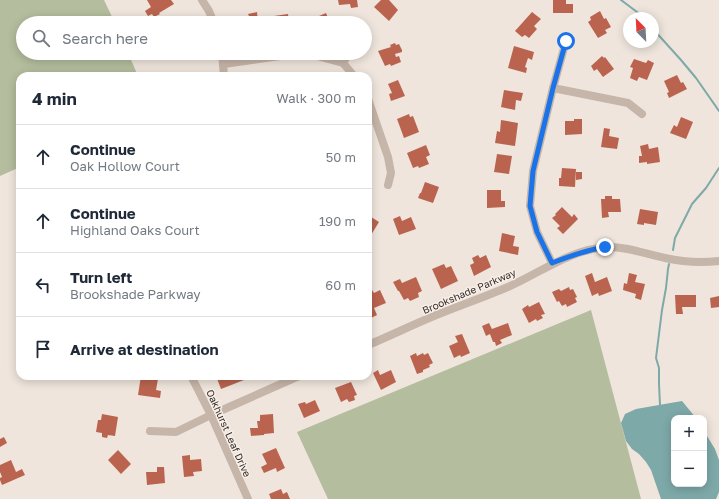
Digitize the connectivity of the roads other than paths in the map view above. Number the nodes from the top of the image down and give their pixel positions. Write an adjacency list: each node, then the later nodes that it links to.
1 (202, 0): 2 (street)
2 (211, 16)
3 (566, 41): 12 (street)
4 (223, 60): 9 (street)
5 (247, 60): 9 (street)
6 (332, 60): 8 (street)
7 (345, 60): 8 (street)
8 (343, 63): 11 (street)
9 (224, 64): 10 (street)
10 (224, 72)
11 (351, 72)
12 (553, 88): 14 (street); 17 (street)
13 (372, 111): 15 (street)
14 (642, 114)
15 (388, 186)
16 (719, 261): 17 (street, Brookshade Parkway)
17 (552, 263): 18 (street, Brookshade Parkway)
18 (372, 344)
19 (193, 380): 21 (street, Oakhurst Leaf Drive)
20 (290, 380): 21 (street)
21 (211, 415): 22 (street); 23 (street, Oakhurst Leaf Drive)
22 (150, 431)
23 (248, 499)

